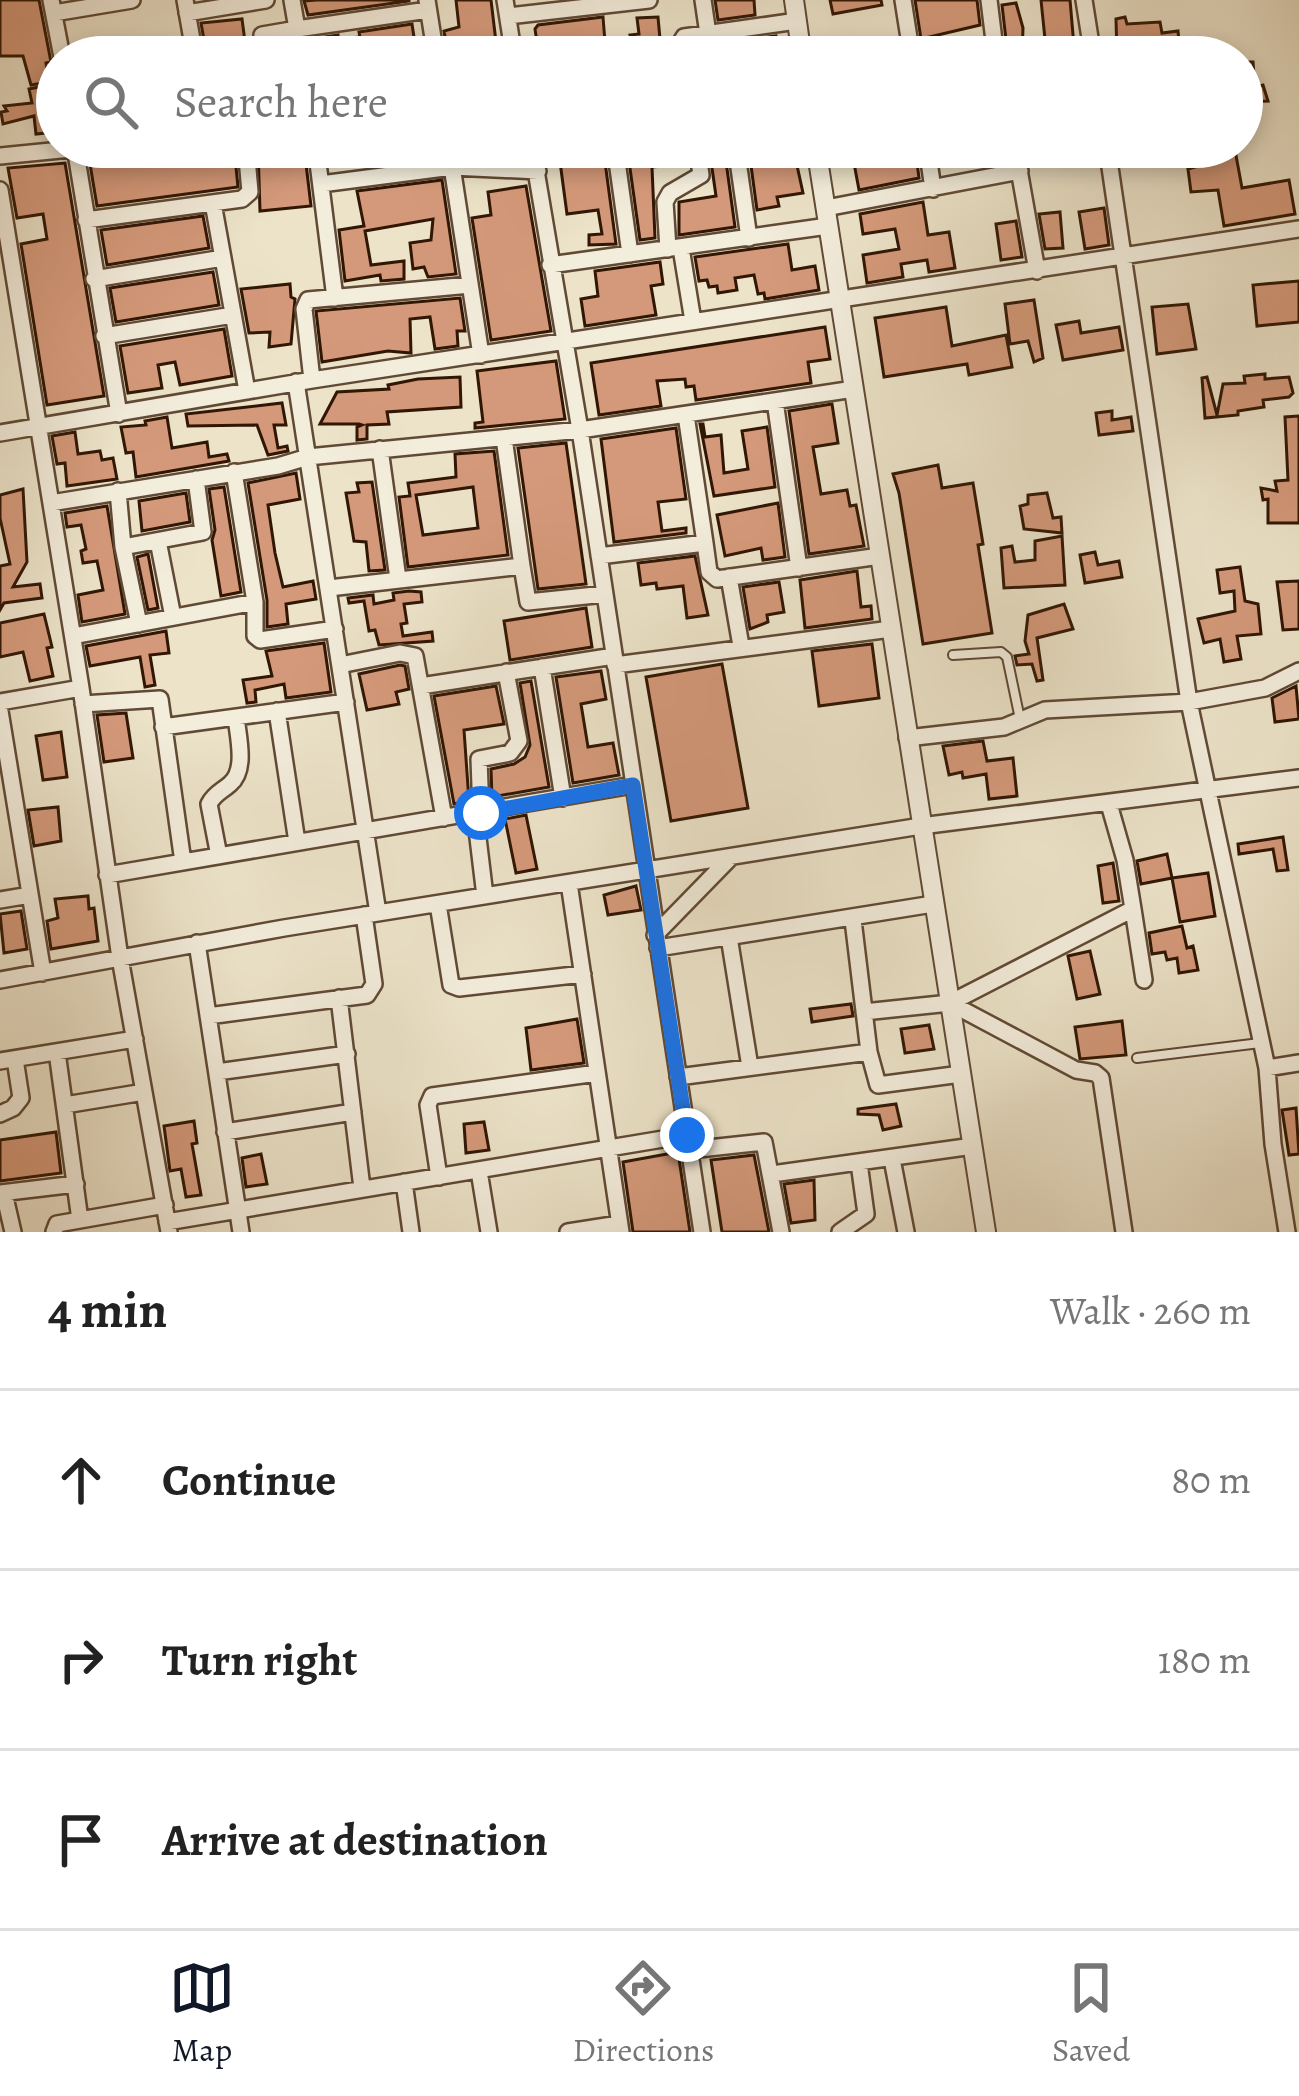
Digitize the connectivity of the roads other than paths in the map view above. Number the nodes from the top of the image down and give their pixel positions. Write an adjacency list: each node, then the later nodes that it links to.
1 (132, 0): 13 (street)
2 (266, 0): 12 (street)
3 (292, 0): 16 (street)
4 (650, 0): 10 (street)
5 (704, 0): 17 (street)
6 (794, 0): 15 (street)
7 (903, 0): 23 (street)
8 (989, 0): 24 (street)
9 (1084, 0): 25 (street)
10 (579, 4): 14 (street)
11 (427, 5): 16 (street); 20 (street)
12 (186, 6): 18 (street)
13 (52, 7)
14 (507, 8)
15 (797, 21): 17 (street); 22 (street)
16 (297, 29): 19 (street)
17 (708, 34): 21 (street)
18 (191, 36)
19 (262, 36)
20 (432, 36)
21 (692, 36)
22 (799, 36)
23 (909, 36)
24 (993, 36)
25 (1090, 36)
26 (36, 152): 27 (street)
27 (0, 156)
28 (80, 168): 49 (street)
29 (248, 168): 47 (street)
30 (319, 168): 44 (street)
31 (444, 168): 44 (street)
32 (452, 168): 59 (street)
33 (474, 168): 42 (street)
34 (537, 168): 42 (street)
35 (618, 168): 53 (street)
36 (700, 168): 52 (street)
37 (739, 168): 51 (street)
38 (819, 168): 48 (street)
39 (930, 168): 45 (street)
40 (1019, 168): 43 (street)
41 (1110, 168): 55 (street)
42 (538, 171): 56 (street)
43 (1020, 171): 45 (street); 57 (street)
44 (321, 184): 60 (street)
45 (934, 189): 48 (street)
46 (0, 190): 73 (street)
47 (213, 202): 49 (street); 54 (street)
48 (827, 217): 51 (street); 61 (street)
49 (86, 220): 58 (street)
50 (1299, 229): 55 (street)
51 (749, 238): 52 (street)
52 (674, 249): 53 (street); 63 (street)
53 (630, 254): 56 (street)
54 (223, 258): 58 (street); 62 (street)
55 (1124, 258): 57 (street); 110 (street)
56 (550, 265): 65 (street)
57 (1037, 271): 61 (street)
58 (94, 279): 64 (street)
59 (470, 285): 60 (street); 66 (street)
60 (335, 298): 67 (street)
61 (840, 300): 63 (street); 68 (street)
62 (233, 315): 64 (street); 69 (street)
63 (693, 322): 65 (street)
64 (104, 336): 71 (street)
65 (563, 343): 66 (street); 74 (street)
66 (481, 355): 67 (street)
67 (304, 381): 69 (street); 78 (street)
68 (854, 389): 70 (street); 87 (street)
69 (248, 391): 71 (street)
70 (775, 401): 72 (street); 89 (street)
71 (119, 414): 73 (street)
72 (686, 415): 74 (street); 84 (street)
73 (39, 427): 75 (street); 82 (street)
74 (580, 430): 76 (street); 86 (street)
75 (0, 434)
76 (505, 437): 77 (street); 88 (street)
77 (380, 449): 78 (street); 91 (street)
78 (308, 457): 79 (street); 92 (street)
79 (234, 472): 80 (street); 94 (street)
80 (196, 479): 81 (street); 83 (street)
81 (118, 491): 82 (street); 85 (street)
82 (51, 503): 99 (street)
83 (158, 542): 85 (street); 95 (street)
84 (705, 543): 86 (street); 90 (street)
85 (123, 547): 96 (street)
86 (598, 556): 93 (street)
87 (880, 556): 89 (street); 98 (street)
88 (522, 566): 91 (street); 93 (street)
89 (800, 568): 90 (street)
90 (729, 577): 100 (street)
91 (398, 579): 92 (street)
92 (329, 588): 97 (street)
93 (604, 594): 102 (street)
94 (256, 602): 95 (street); 97 (street)
95 (172, 617): 96 (street)
96 (139, 624): 99 (street)
97 (334, 629): 103 (street)
98 (891, 629): 100 (street); 116 (street)
99 (73, 637): 108 (street)
100 (741, 646): 102 (street)
101 (952, 655): 114 (lane)
102 (614, 661): 104 (street); 119 (street)
103 (340, 665): 107 (street); 109 (street)
104 (542, 668): 106 (street); 121 (street)
105 (1299, 671): 110 (street)
106 (506, 672): 107 (street); 123 (street)
107 (421, 686): 124 (street)
108 (82, 696): 111 (street); 115 (street); 132 (street)
109 (346, 702): 112 (street); 126 (street)
110 (1189, 702): 114 (street); 120 (street)
111 (0, 706): 117 (street)
112 (277, 711): 113 (street); 127 (street)
113 (236, 717): 115 (street); 128 (street)
114 (1021, 721): 116 (street)
115 (163, 728): 130 (street)
116 (907, 738): 125 (street)
117 (5, 778): 134 (street)
118 (1299, 778): 120 (street)
119 (633, 785): 121 (street); 131 (street)
120 (1208, 792): 122 (street); 155 (street)
121 (563, 798): 123 (street)
122 (1108, 805): 125 (street); 139 (street)
123 (478, 813): 124 (street); 135 (street)
124 (444, 818): 126 (street)
125 (921, 826): 129 (street); 138 (street)
126 (368, 832): 127 (street); 140 (street)
127 (297, 842): 128 (street)
128 (219, 856): 130 (street)
129 (731, 857): 131 (street); 143 (street)
130 (183, 862): 132 (street)
131 (645, 871): 133 (street); 143 (street)
132 (106, 875): 145 (street)
133 (569, 883): 135 (street); 147 (street)
134 (30, 895): 136 (street); 146 (street)
135 (485, 896): 137 (street)
136 (0, 899)
137 (438, 904): 140 (street); 147 (street)
138 (934, 904): 141 (street); 151 (street)
139 (1133, 909): 149 (street); 151 (street)
140 (371, 914): 144 (street); 150 (street)
141 (853, 920): 142 (street); 152 (street)
142 (729, 937): 143 (street); 162 (street)
143 (657, 941): 167 (street)
144 (197, 944): 145 (street); 153 (street)
145 (120, 958): 146 (street); 154 (street)
146 (43, 973): 148 (street)
147 (583, 974): 165 (street)
148 (0, 980)
149 (1144, 980)
150 (339, 998): 153 (street); 158 (street)
151 (950, 1004): 152 (street); 166 (street); 200 (street)
152 (864, 1012): 157 (street)
153 (208, 1016): 164 (street)
154 (135, 1039): 156 (street); 168 (street)
155 (1260, 1043): 159 (lane); 163 (street)
156 (57, 1052): 160 (street); 169 (street)
157 (869, 1052): 162 (street); 166 (street)
158 (346, 1054): 164 (street); 170 (street)
159 (1137, 1058)
160 (8, 1060): 171 (street)
161 (1299, 1063): 163 (street)
162 (750, 1067): 167 (street)
163 (1267, 1068): 201 (street)
164 (217, 1072): 172 (street)
165 (598, 1073): 175 (street); 180 (street)
166 (962, 1074): 174 (street)
167 (678, 1077): 173 (street)
168 (144, 1092): 169 (street); 187 (street)
169 (65, 1106): 182 (street)
170 (353, 1112): 172 (street); 183 (street)
171 (0, 1114)
172 (225, 1132): 185 (street)
173 (689, 1142): 175 (street); 179 (street); 195 (street)
174 (973, 1146): 176 (street); 199 (street)
175 (609, 1148): 178 (street); 188 (street)
176 (892, 1159): 177 (street); 198 (street)
177 (859, 1163): 179 (street); 197 (street)
178 (479, 1171): 180 (street); 193 (street)
179 (772, 1174): 196 (street)
180 (439, 1177): 181 (street)
181 (404, 1183): 183 (street); 192 (street)
182 (76, 1184): 184 (street); 186 (street)
183 (362, 1188): 185 (street)
184 (2, 1193): 189 (street)
185 (236, 1208): 187 (street); 191 (street)
186 (80, 1220): 187 (street); 190 (street)
187 (167, 1220)
188 (620, 1228): 194 (street)
189 (13, 1232)
190 (54, 1232)
191 (241, 1232)
192 (411, 1232)
193 (489, 1232)
194 (568, 1232)
195 (702, 1232)
196 (781, 1232)
197 (840, 1232)
198 (906, 1232)
199 (986, 1232)
200 (1124, 1232)
201 (1287, 1232)

